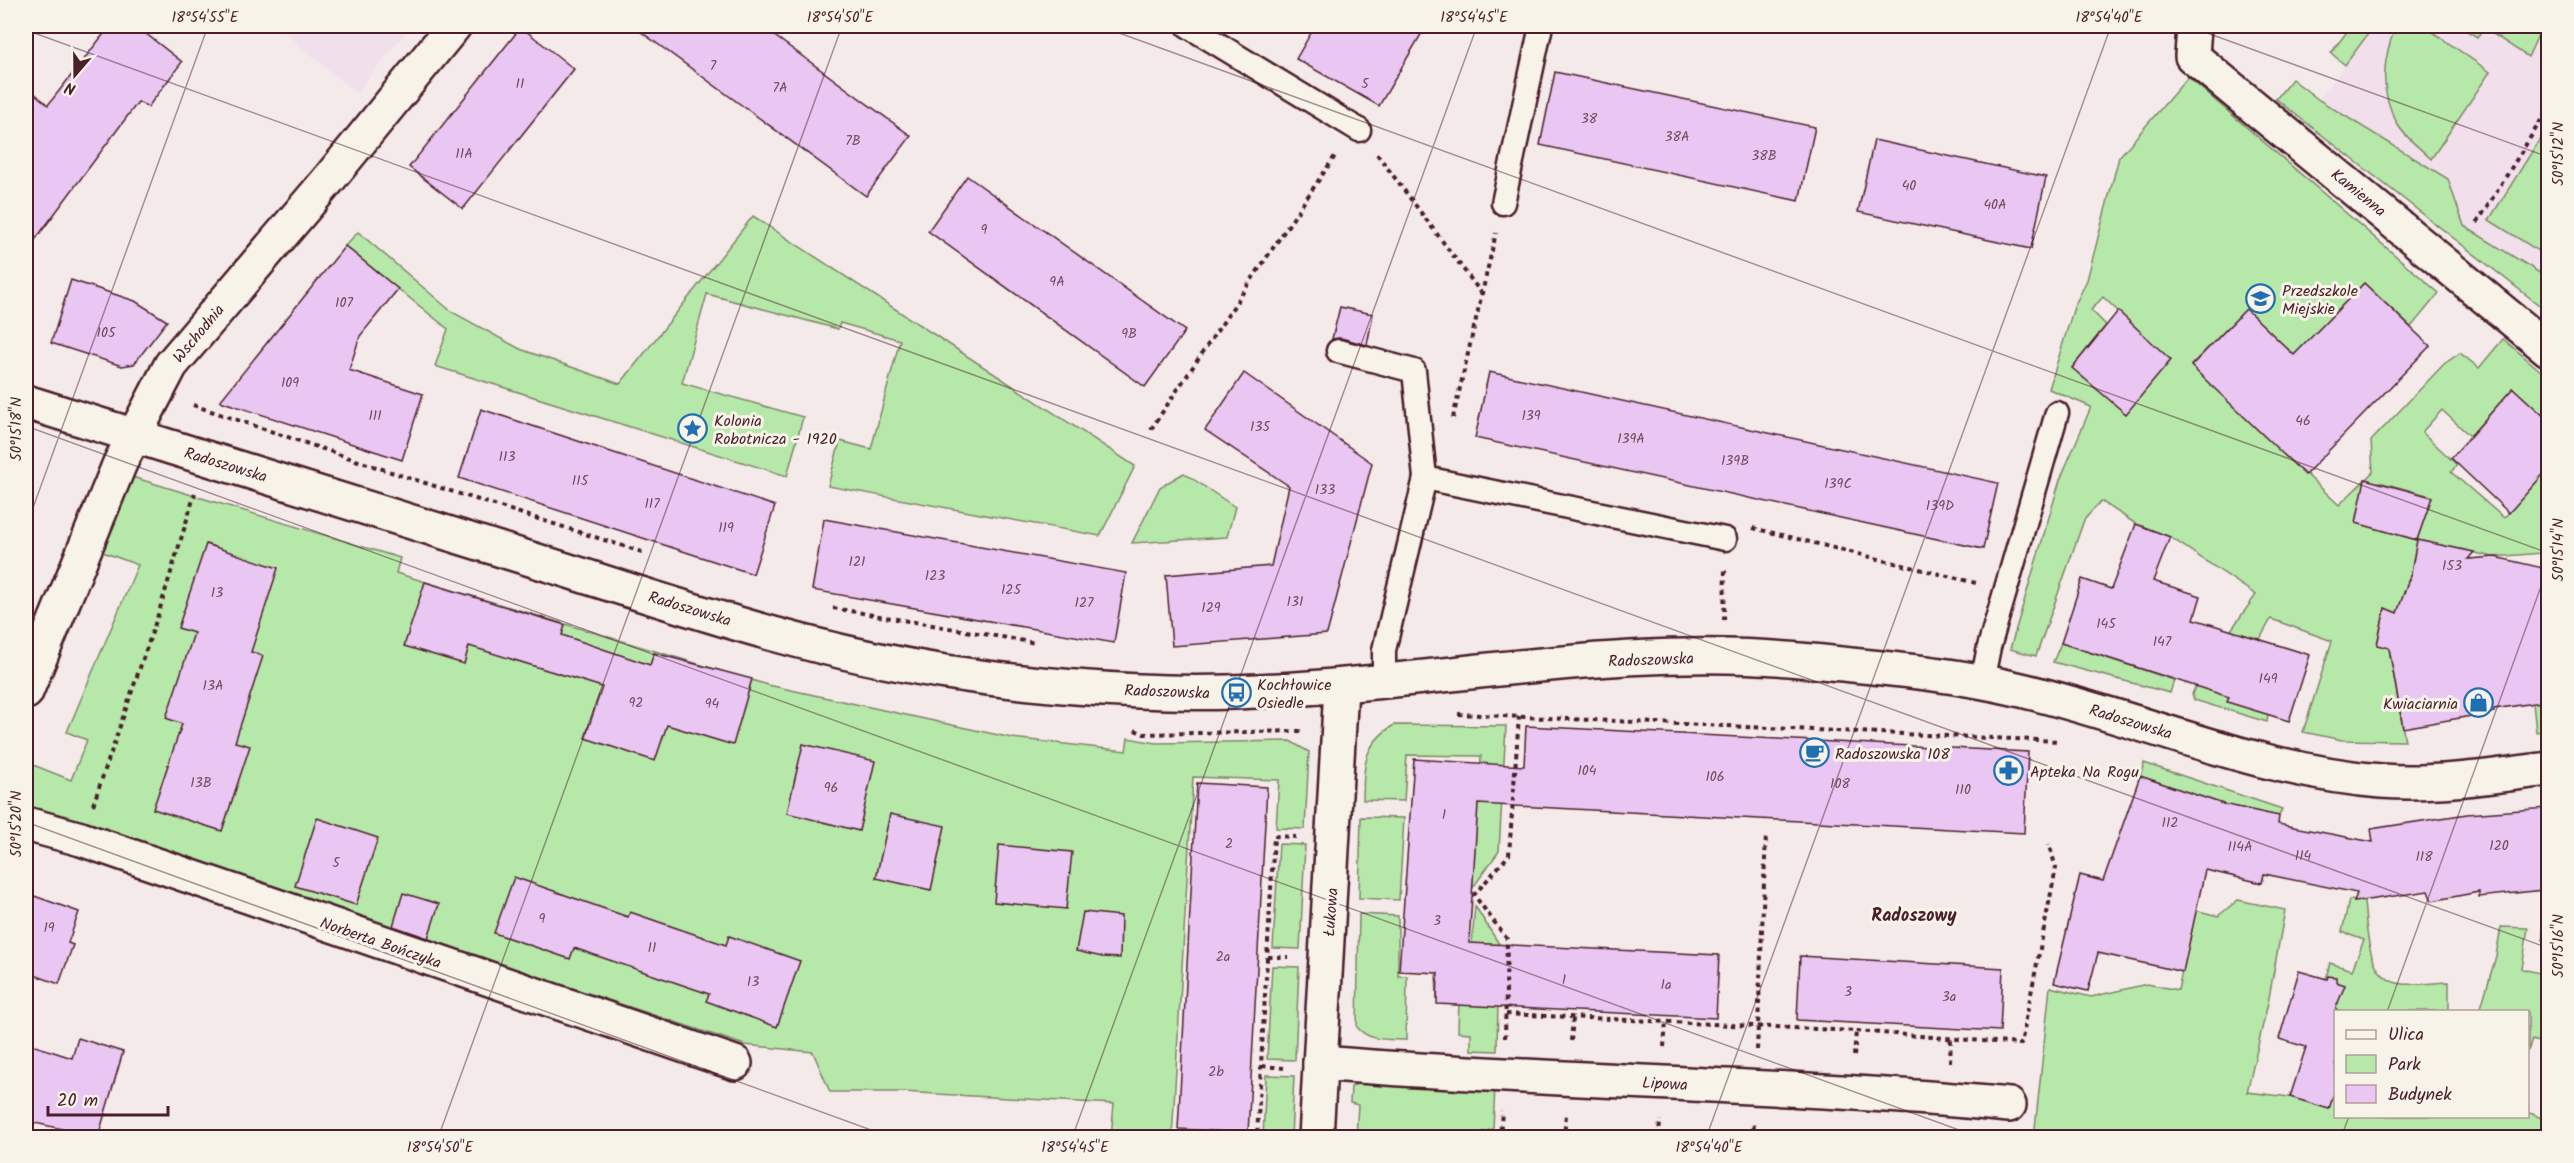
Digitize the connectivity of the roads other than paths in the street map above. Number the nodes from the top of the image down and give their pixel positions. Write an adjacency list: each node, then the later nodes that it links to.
1 (454, 26): 11 (street, Wschodnia)
2 (1188, 26): 5 (lane)
3 (1541, 26): 6 (lane)
4 (2194, 26): 7 (street, Kamienna)
5 (1359, 130)
6 (1501, 212)
7 (2548, 349)
8 (1338, 351): 12 (lane)
9 (26, 402): 11 (street, Radoszowska)
10 (2057, 413): 15 (lane)
11 (132, 435): 16 (street, Radoszowska); 17 (street, Wschodnia)
12 (1425, 478): 13 (lane); 14 (lane)
13 (1725, 539)
14 (1384, 682): 15 (street, Radoszowska); 16 (street, Radoszowska)
15 (1982, 682): 18 (street, Radoszowska)
16 (1341, 687): 20 (street, Łukowa)
17 (26, 692)
18 (2548, 769)
19 (26, 824): 21 (street, Norberta Bończyka)
20 (1320, 1062): 22 (street, Lipowa); 23 (street, Łukowa)
21 (735, 1063)
22 (2009, 1105)
23 (1316, 1137)

